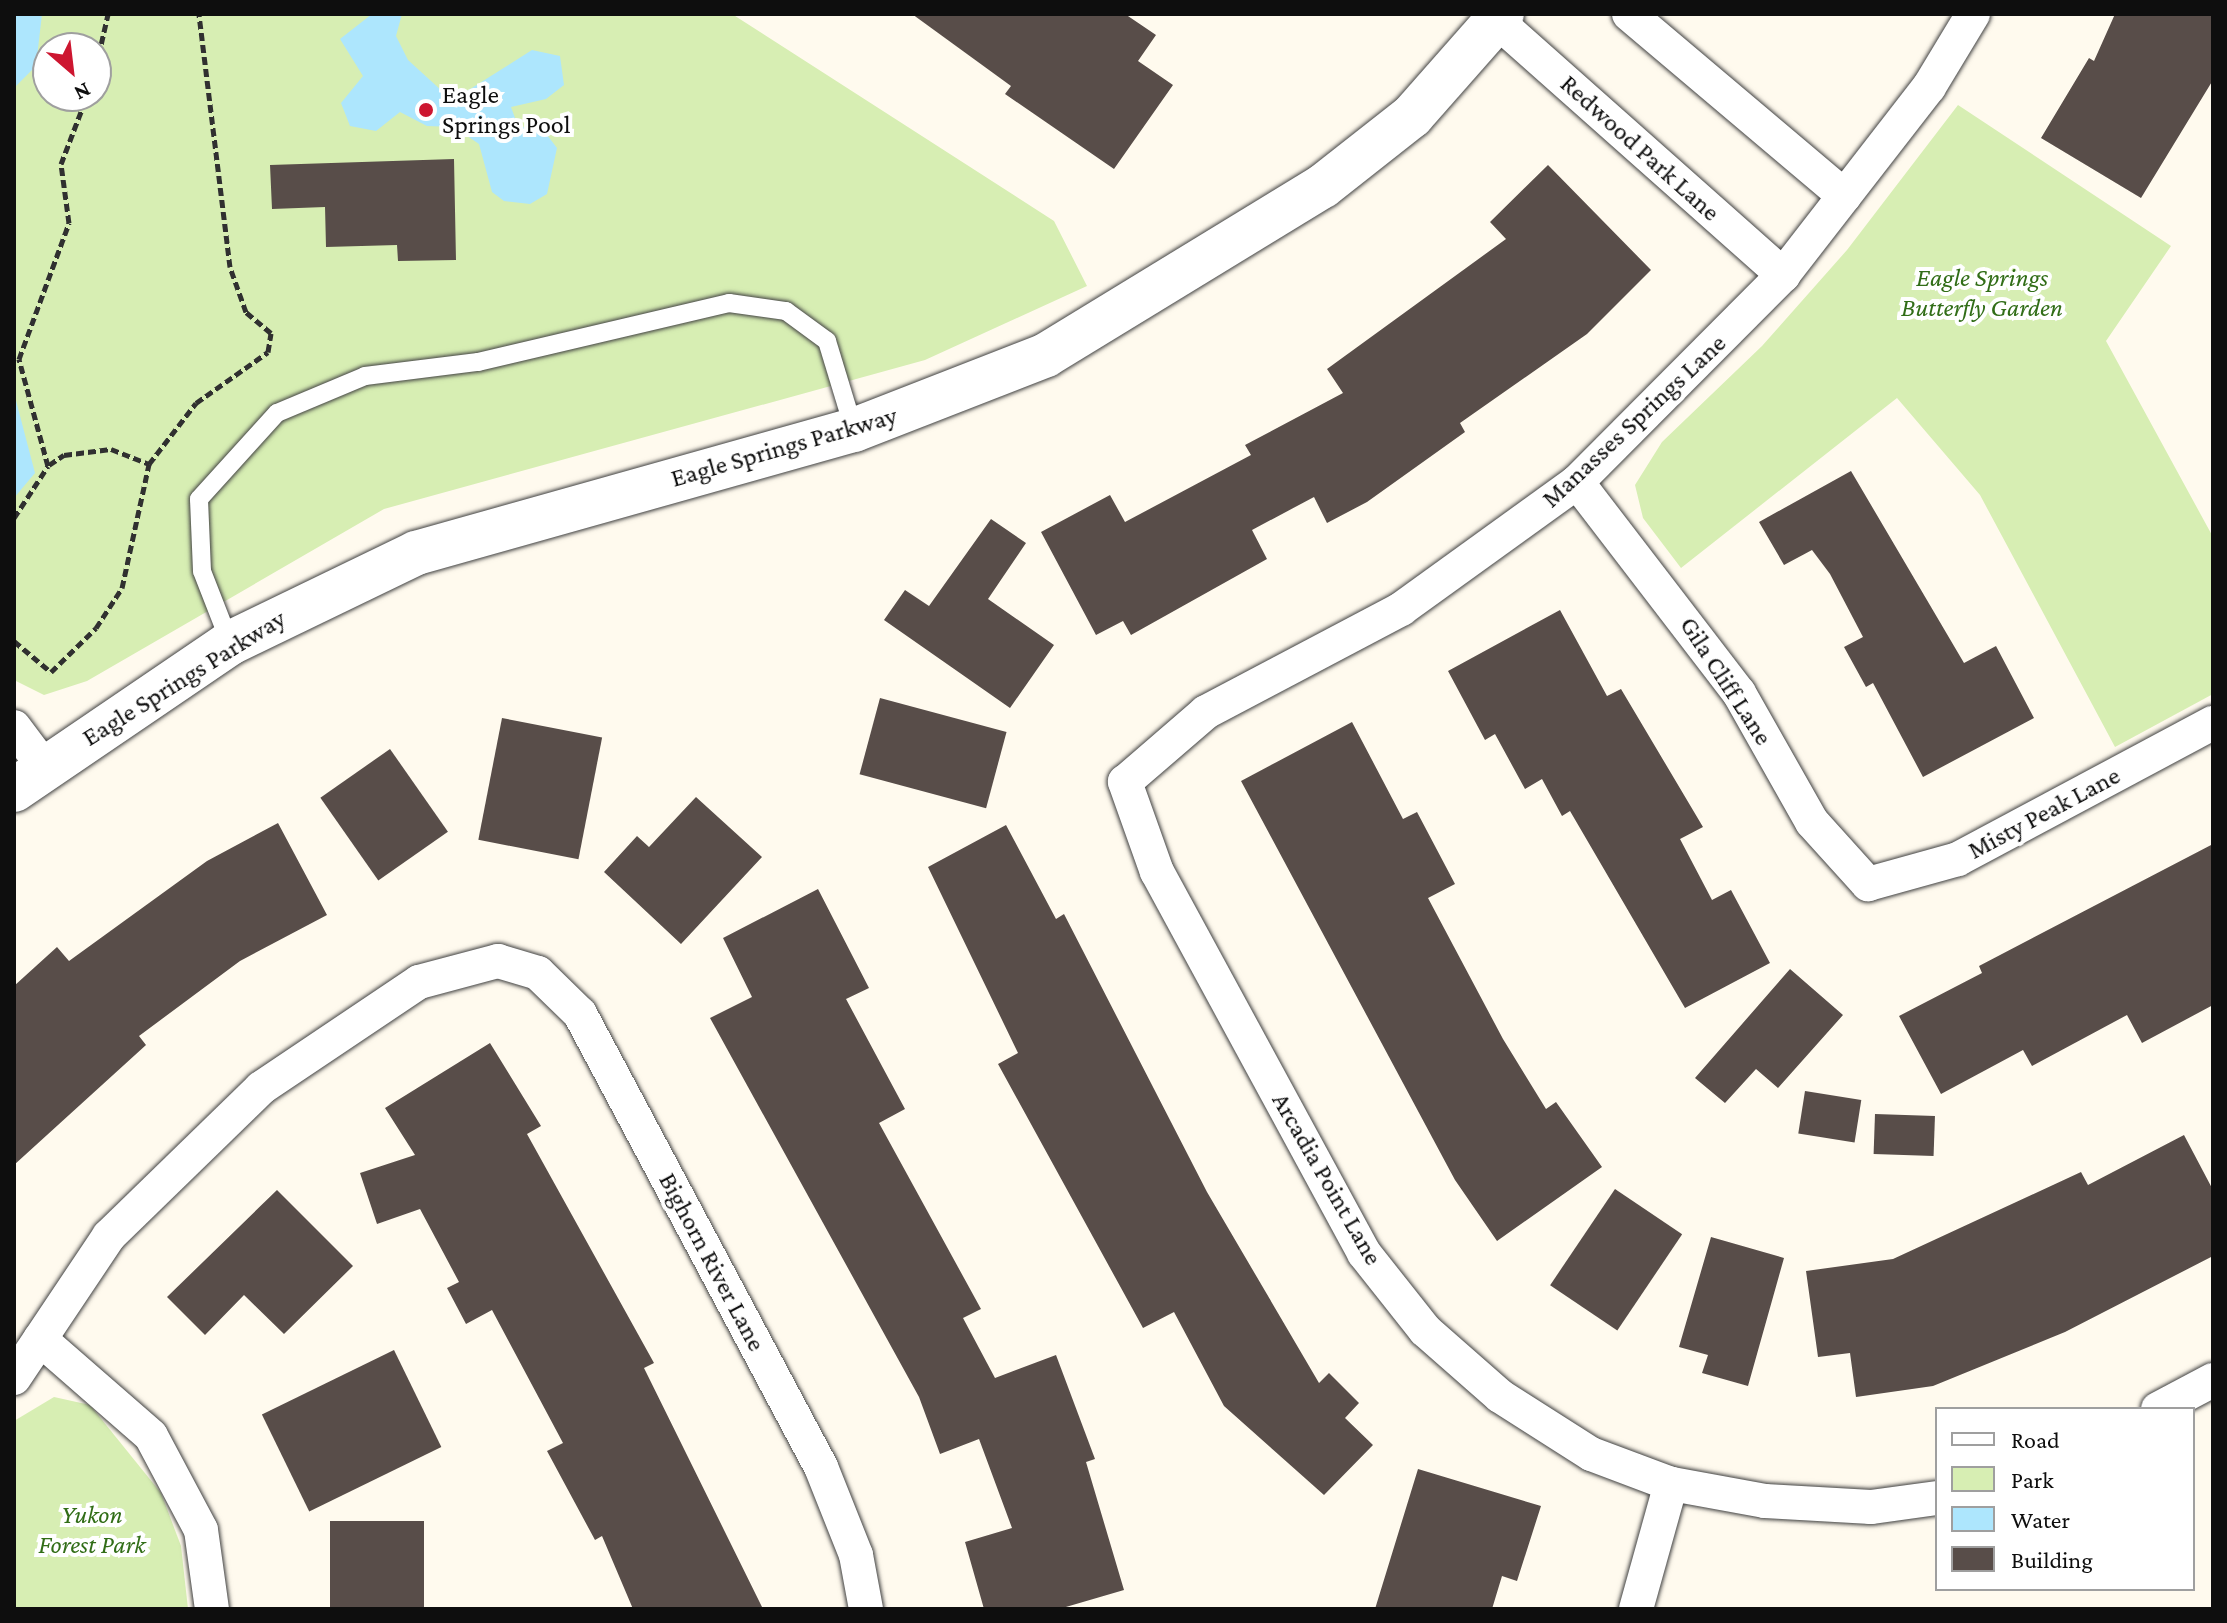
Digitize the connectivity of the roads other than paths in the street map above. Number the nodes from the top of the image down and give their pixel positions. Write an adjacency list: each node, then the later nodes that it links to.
1 (1629, 14): 4 (street)
2 (1973, 14): 4 (street, Manasses Springs Lane)
3 (1500, 18): 5 (street, Redwood Park Lane); 6 (street, Eagle Springs Parkway)
4 (1844, 196): 5 (street, Manasses Springs Lane)
5 (1783, 275): 7 (street, Manasses Springs Lane)
6 (854, 430): 8 (street, Eagle Springs Parkway); 8 (lane)
7 (1577, 482): 12 (street, Manasses Springs Lane); 13 (street, Gila Cliff Lane)
8 (230, 643): 11 (street, Eagle Springs Parkway)
9 (2213, 723): 13 (street, Misty Peak Lane)
10 (14, 727): 11 (street)
11 (29, 778)
12 (1125, 782): 18 (street, Arcadia Point Lane)
13 (1868, 884)
14 (40, 1339): 15 (street); 20 (street); 21 (street, Bighorn River Lane)
15 (14, 1378)
16 (2213, 1380): 17 (street)
17 (2162, 1407)
18 (1671, 1484): 19 (street, Arcadia Point Lane); 22 (street)
19 (1933, 1499)
20 (212, 1609)
21 (866, 1609)
22 (1636, 1609)

